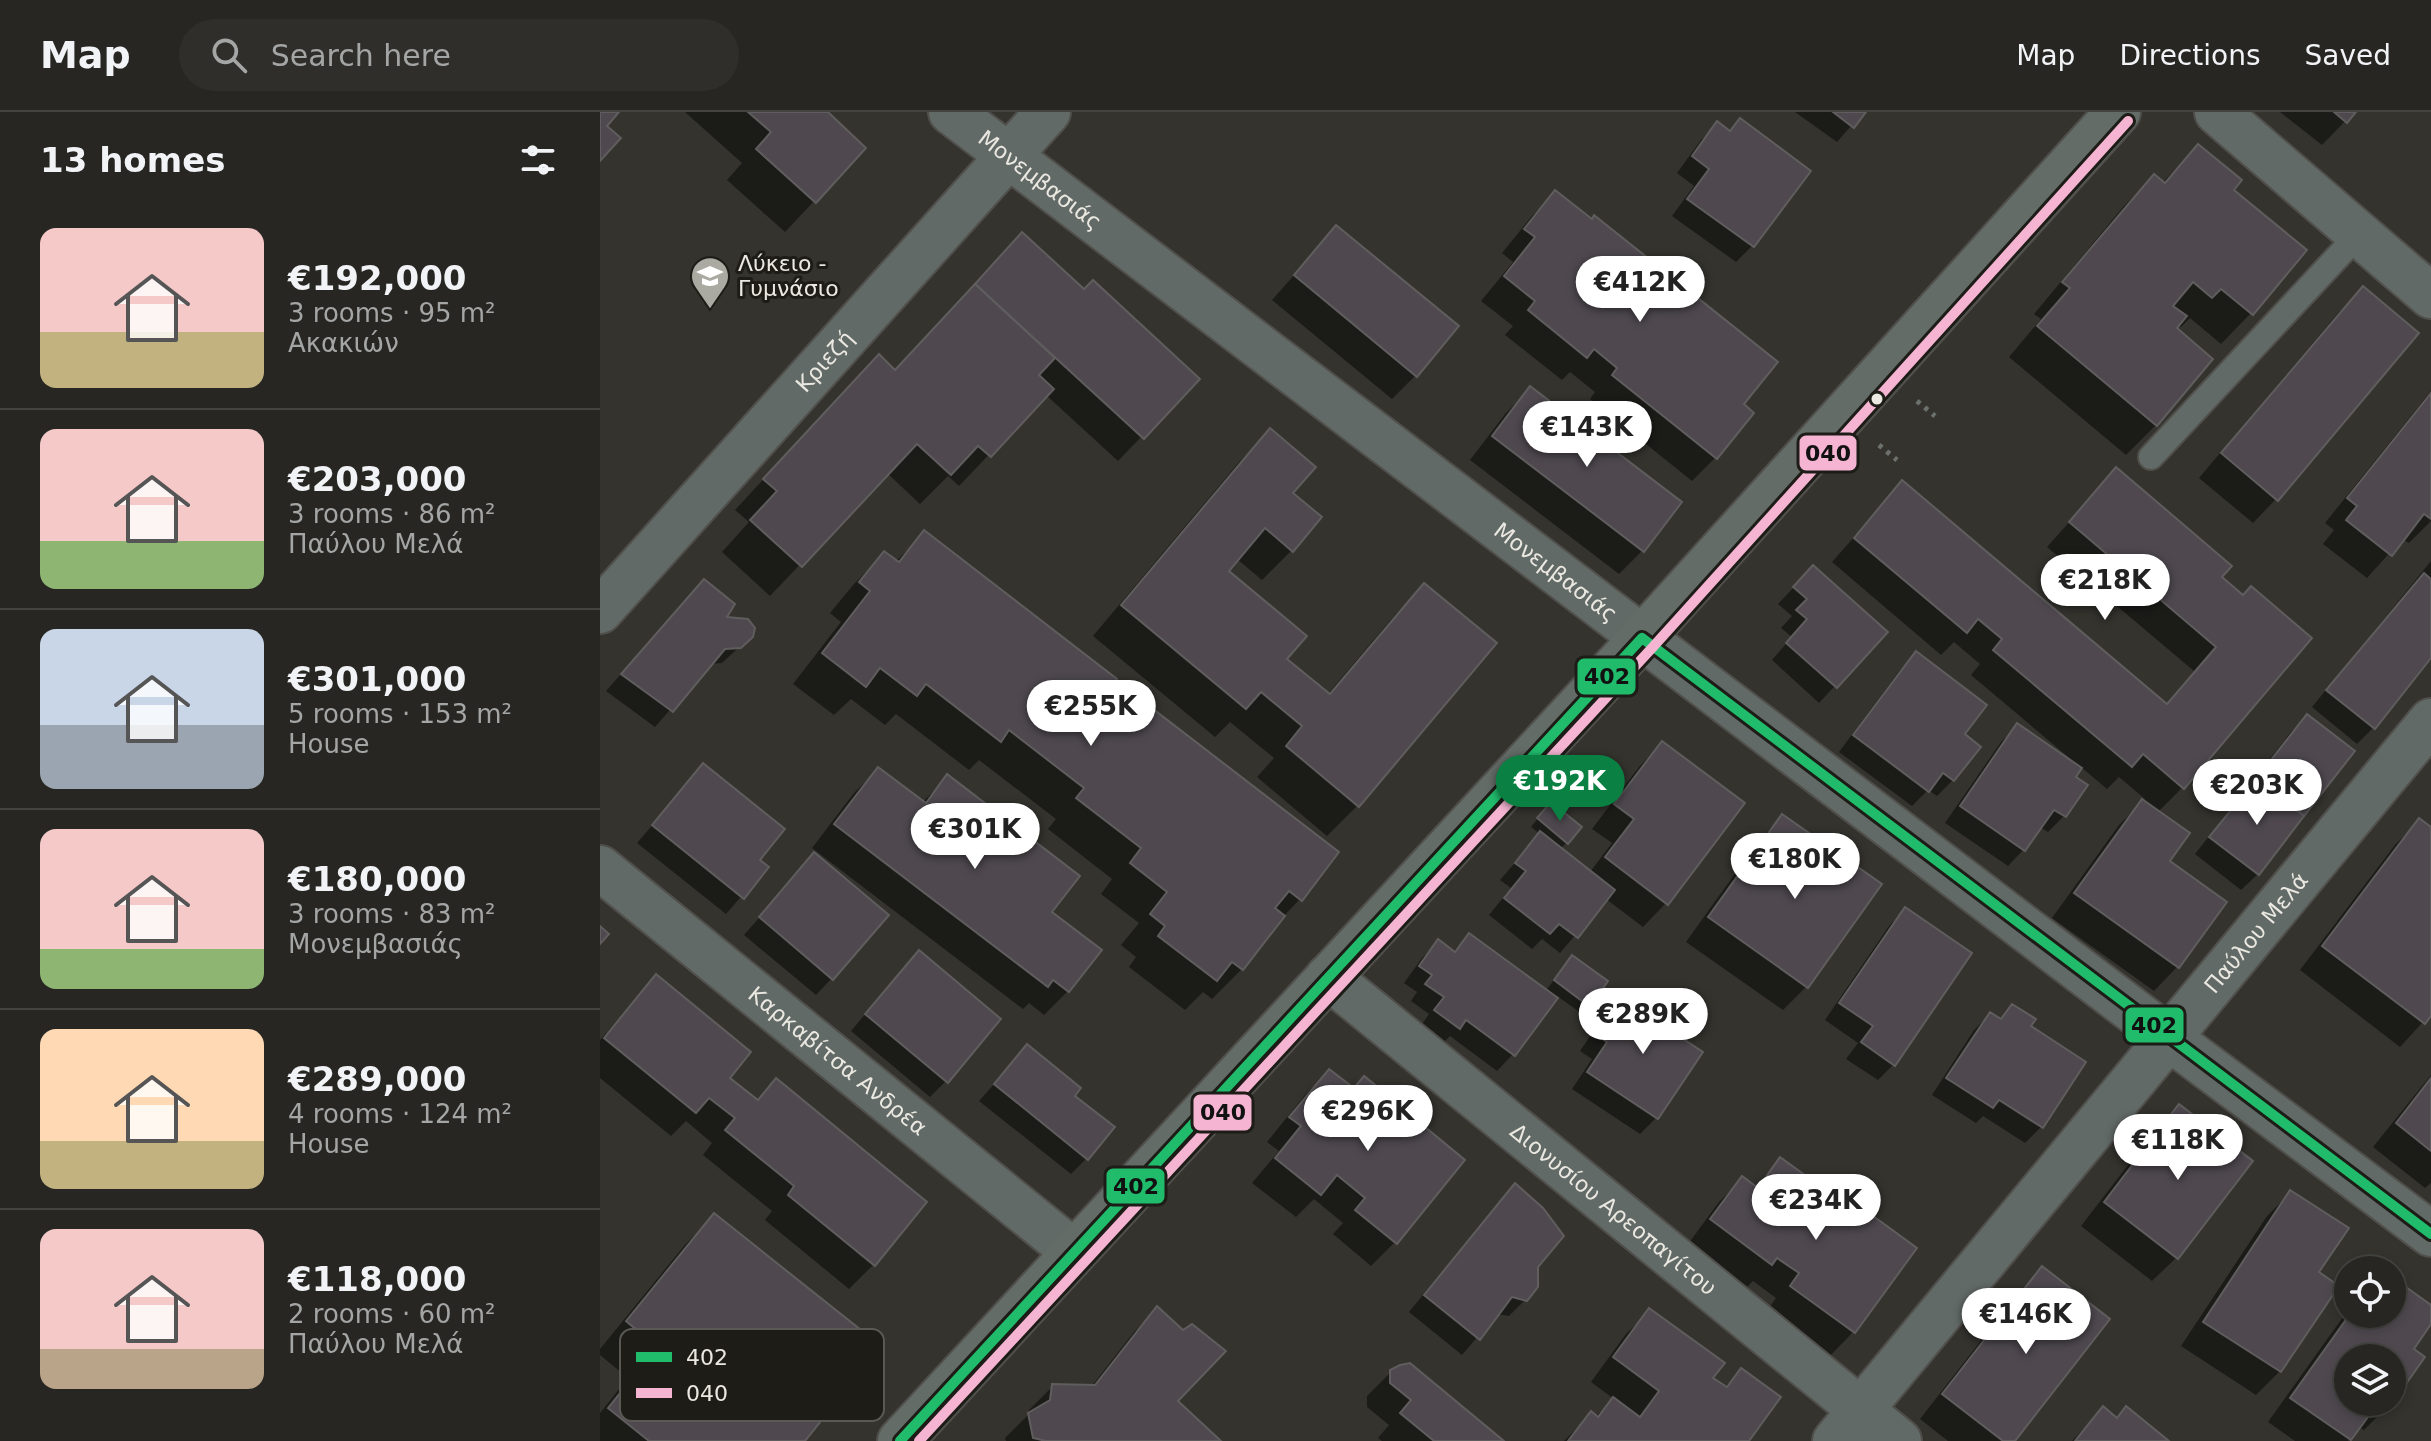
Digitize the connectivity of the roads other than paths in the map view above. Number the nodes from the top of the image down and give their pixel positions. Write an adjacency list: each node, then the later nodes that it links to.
1 (951, 112): 5 (street, Μονεμβασιάς)
2 (1048, 112): 5 (street, Κριεζή)
3 (2118, 112): 10 (street)
4 (2217, 112): 6 (street)
5 (1007, 157): 9 (street, Κριεζή); 10 (street, Μονεμβασιάς)
6 (2358, 235): 7 (street); 8 (lane)
7 (2431, 296)
8 (2151, 457)
9 (600, 611)
10 (1642, 638): 13 (street); 14 (street, Μονεμβασιάς)
11 (2431, 721): 14 (street, Παύλου Μελά)
12 (600, 868): 16 (street, Καρκαβίτσα Ανδρέα)
13 (1328, 977): 16 (street); 17 (street, Διονυσίου Αρεοπαγίτου)
14 (2169, 1038): 15 (street, Μονεμβασιάς); 17 (street, Παύλου Μελά)
15 (2431, 1234)
16 (1074, 1252): 18 (street)
17 (1848, 1426): 19 (street, Διονυσίου Αρεοπαγίτου)
18 (909, 1438)
19 (1899, 1441)

